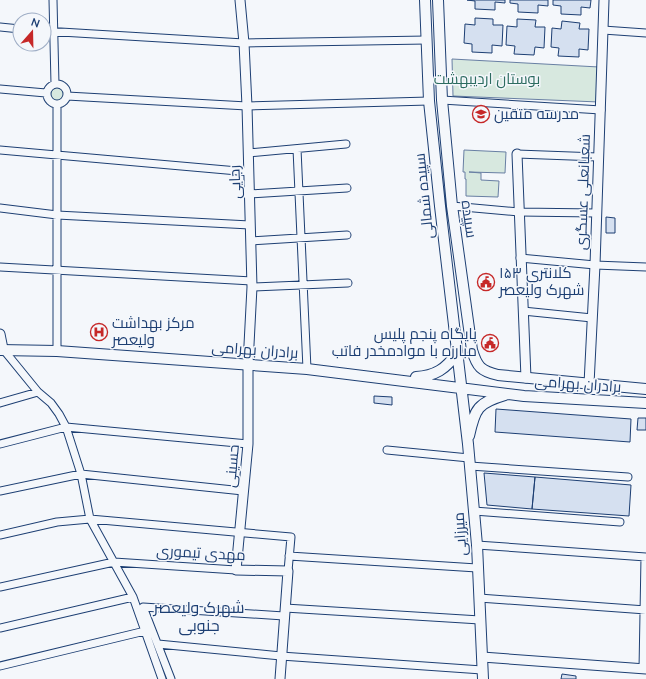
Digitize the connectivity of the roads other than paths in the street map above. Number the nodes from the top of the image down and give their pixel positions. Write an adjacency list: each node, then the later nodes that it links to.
1 (54, 0): 9 (street)
2 (240, 0): 12 (street, رجایی)
3 (425, 0): 11 (main road, سپیده شمالی)
4 (438, 0): 17 (main road, سپیده)
5 (604, 0): 8 (street, شعبانعلی عسگری)
6 (0, 27): 7 (street)
7 (12, 28)
8 (603, 30): 10 (street); 21 (street, شعبانعلی عسگری)
9 (54, 32): 12 (street); 13 (street)
10 (646, 32)
11 (427, 40): 12 (street); 18 (main road, سپیده شمالی)
12 (244, 43): 20 (street, رجایی)
13 (56, 84): 15 (street); 16 (street)
14 (0, 89): 15 (street)
15 (46, 93): 19 (street)
16 (67, 96): 19 (street); 20 (street)
17 (442, 100): 21 (street); 25 (main road, سپیده)
18 (429, 101): 20 (street); 26 (main road, سپیده شمالی)
19 (56, 105): 29 (street)
20 (247, 106): 27 (street, رجایی)
21 (601, 110): 30 (street, شعبانعلی عسگری)
22 (346, 144): 23 (street)
23 (297, 149): 27 (street); 33 (street)
24 (0, 150): 29 (street)
25 (447, 150): 26 (main road); 35 (main road, سپیده)
26 (434, 151): 43 (main road, سپیده شمالی)
27 (248, 153): 31 (street, رجایی)
28 (516, 154): 30 (street); 37 (street)
29 (58, 155): 31 (street); 39 (street)
30 (598, 157): 38 (street, شعبانعلی عسگری)
31 (249, 172): 34 (street, رجایی)
32 (347, 188): 33 (street)
33 (298, 190): 34 (street); 44 (street)
34 (249, 194): 40 (street, رجایی)
35 (452, 206): 37 (street); 41 (main road, سپیده)
36 (0, 208): 39 (street)
37 (519, 212): 38 (street); 46 (street)
38 (596, 213): 47 (street, شعبانعلی عسگری)
39 (57, 214): 40 (street); 50 (street)
40 (250, 225): 45 (street, رجایی)
41 (456, 235): 43 (main road); 61 (main road, سپیده)
42 (347, 236): 44 (street)
43 (443, 237): 59 (main road, سپیده شمالی)
44 (300, 238): 45 (street); 53 (street)
45 (251, 241): 52 (street, رجایی)
46 (520, 258): 47 (street); 54 (street)
47 (595, 265): 49 (street); 55 (street, شعبانعلی عسگری)
48 (0, 267): 50 (street)
49 (646, 267)
50 (57, 270): 52 (street); 58 (street)
51 (348, 283): 53 (street)
52 (252, 284): 53 (street); 60 (street, رجایی)
53 (302, 284): 62 (street)
54 (523, 311): 55 (street); 64 (street)
55 (592, 318): 65 (street, شعبانعلی عسگری)
56 (0, 334): 57 (street)
57 (2, 350): 58 (main road, برادران بهرامی); 68 (street)
58 (57, 351): 60 (main road, برادران بهرامی)
59 (457, 353): 63 (main road); 66 (main road, سپیده شمالی)
60 (248, 364): 62 (main road, برادران بهرامی); 74 (street, حسینی)
61 (480, 368): 64 (main road, برادران بهرامی)
62 (307, 369): 63 (main road, برادران بهرامی)
63 (388, 378): 66 (main road, برادران بهرامی)
64 (523, 378): 65 (main road, برادران بهرامی); 69 (main road)
65 (589, 384): 67 (main road, برادران بهرامی)
66 (460, 388): 69 (main road, برادران بهرامی); 75 (main road, میرزایی)
67 (646, 389)
68 (38, 392): 70 (street); 72 (street)
69 (512, 394): 71 (main road, برادران بهرامی); 75 (main road)
70 (0, 403)
71 (646, 403)
72 (66, 427): 73 (street); 74 (street); 78 (street)
73 (0, 444)
74 (248, 444): 81 (street, حسینی)
75 (468, 444): 77 (main road, میرزایی)
76 (387, 450): 77 (street)
77 (469, 462): 79 (street); 82 (main road, میرزایی)
78 (81, 474): 80 (street); 81 (street); 83 (street)
79 (628, 477)
80 (0, 491)
81 (243, 491): 85 (street, حسینی)
82 (474, 511): 84 (street); 87 (main road, میرزایی)
83 (90, 519): 85 (street); 86 (street); 90 (street)
84 (620, 522)
85 (239, 533): 88 (street); 92 (street, حسینی)
86 (0, 535)
87 (477, 545): 89 (street); 91 (main road, میرزایی)
88 (289, 556): 91 (street); 93 (street)
89 (645, 557): 97 (street)
90 (114, 562): 92 (street, مهدی تیموری); 94 (street, مهدی تیموری); 95 (street)
91 (477, 568): 96 (main road, میرزایی)
92 (236, 570): 93 (street, مهدی تیموری)
93 (288, 571): 98 (street)
94 (0, 587)
95 (134, 597): 100 (street); 101 (street)
96 (479, 598): 97 (street); 99 (main road, میرزایی)
97 (645, 610): 106 (street)
98 (285, 612): 99 (street); 102 (street); 103 (street)
99 (480, 620): 104 (main road, میرزایی)
100 (0, 628)
101 (145, 631): 105 (street); 108 (street)
102 (158, 644): 103 (street); 109 (street)
103 (282, 656): 107 (street); 110 (street)
104 (482, 657): 106 (street); 107 (main road, میرزایی)
105 (0, 666)
106 (644, 669)
107 (483, 674)
108 (162, 679)
109 (171, 679)
110 (280, 679)

